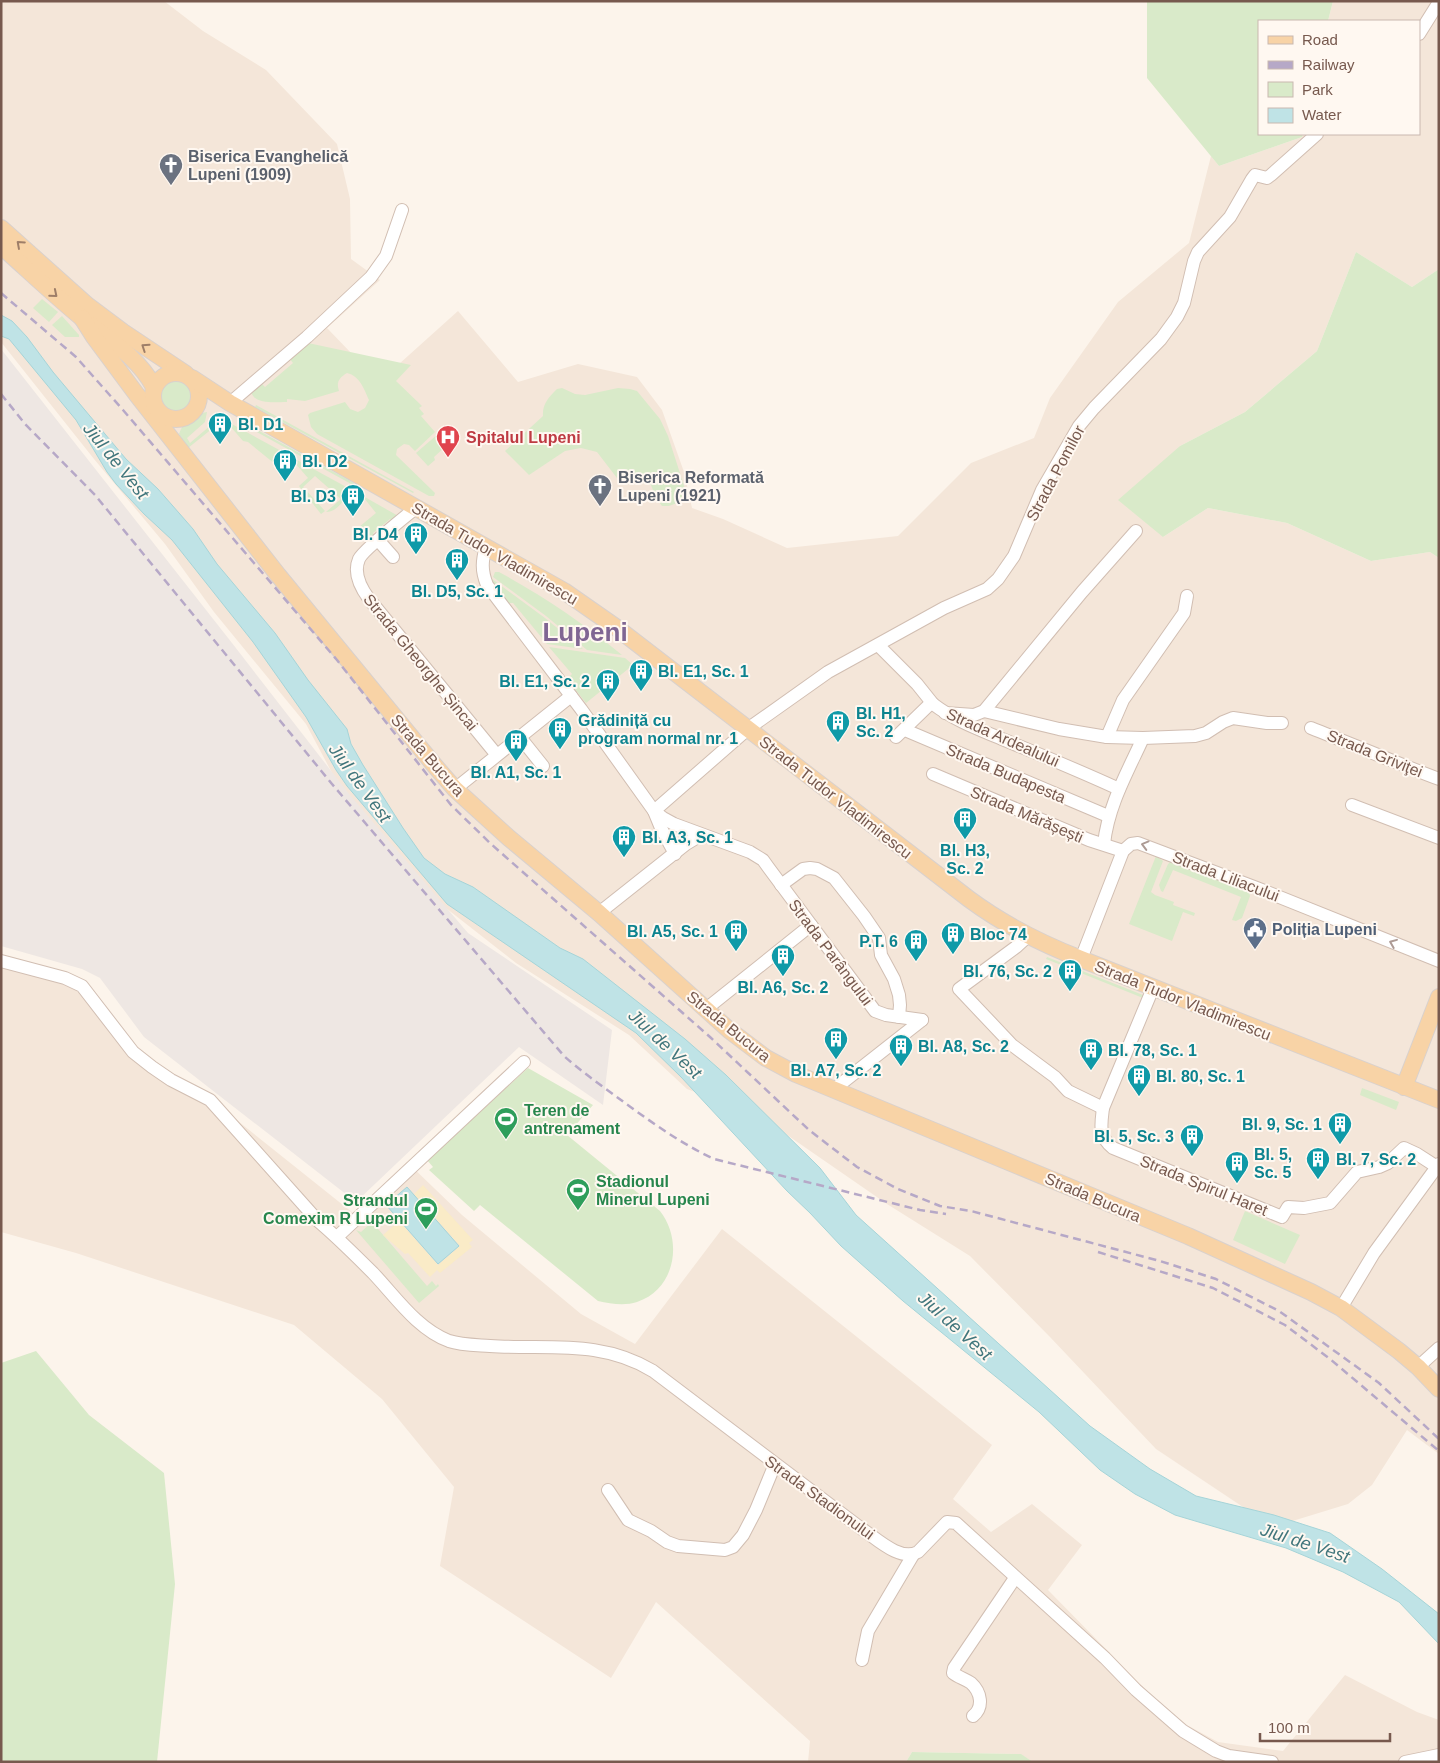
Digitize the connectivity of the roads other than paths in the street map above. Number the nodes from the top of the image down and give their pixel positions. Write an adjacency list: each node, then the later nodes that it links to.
1 (1439, 2): 2 (street)
2 (1420, 32)
3 (1317, 135): 20 (street, Strada Pomilor)
4 (402, 210): 10 (street)
5 (1, 228): 8 (main road, Strada Tudor Vladimirescu, one-way to 5)
6 (1, 246): 7 (main road, one-way to 7)
7 (82, 318): 9 (main road); 13 (main road)
8 (189, 376): 9 (main road); 10 (main road, Strada Tudor Vladimirescu); 11 (main road)
9 (154, 387): 12 (main road)
10 (230, 403): 11 (main road); 14 (main road, Strada Tudor Vladimirescu)
11 (191, 413): 12 (main road); 13 (main road)
12 (162, 414): 13 (main road)
13 (176, 446): 36 (main road, Strada Bucura)
14 (416, 507): 16 (street, Strada Gheorghe Șincai); 17 (main road, Strada Tudor Vladimirescu)
15 (1136, 531): 23 (street)
16 (378, 540): 18 (street); 32 (street, Strada Gheorghe Șincai)
17 (486, 546): 21 (street, Strada Parângului); 26 (main road, Strada Tudor Vladimirescu)
18 (393, 557)
19 (1187, 596): 30 (street)
20 (878, 645): 22 (street); 26 (street, Strada Pomilor)
21 (571, 696): 29 (street); 39 (street, Strada Parângului)
22 (933, 704): 24 (street, Strada Ardealului); 28 (street, Strada Ardealului)
23 (984, 710): 24 (street); 30 (street)
24 (946, 713): 37 (street, Strada Ardealului)
25 (1282, 723): 31 (street)
26 (748, 728): 39 (street); 49 (main road, Strada Tudor Vladimirescu)
27 (1311, 728): 35 (street, Strada Griviţei)
28 (900, 733): 40 (street, Strada Budapesta)
29 (520, 736): 32 (street); 33 (street)
30 (1107, 737): 31 (street)
31 (1143, 738): 37 (street)
32 (496, 754): 36 (street)
33 (543, 766)
34 (933, 774): 43 (street, Strada Mărășești)
35 (1439, 779)
36 (455, 788): 47 (main road, Strada Bucura)
37 (1119, 789): 40 (street)
38 (1352, 805): 42 (street)
39 (654, 811): 41 (street, Strada Parângului); 45 (street, Strada Parângului)
40 (1108, 816): 43 (street)
41 (701, 835): 45 (street); 46 (street, Strada Parângului)
42 (1439, 838)
43 (1104, 844): 44 (street, Strada Mărășești)
44 (1125, 849): 50 (street); 52 (street, Strada Liliacului, one-way to 44)
45 (675, 854): 47 (street)
46 (781, 885): 48 (street, Strada Parângului); 56 (street)
47 (599, 913): 55 (main road, Strada Bucura)
48 (811, 925): 55 (street); 56 (street, Strada Parângului)
49 (1028, 936): 50 (main road, Strada Tudor Vladimirescu); 61 (street)
50 (1080, 959): 53 (main road, Strada Tudor Vladimirescu)
51 (1, 961): 63 (street, Strada Stadionului)
52 (1439, 961)
53 (1153, 988): 58 (main road, Strada Tudor Vladimirescu); 61 (street, Strada Spirul Haret)
54 (1439, 997): 58 (main road)
55 (706, 1009): 59 (main road, Strada Bucura)
56 (899, 1017): 59 (street, Strada Parângului)
57 (524, 1062): 63 (street)
58 (1404, 1086): 60 (main road, Strada Tudor Vladimirescu)
59 (833, 1090): 64 (main road, Strada Bucura)
60 (1439, 1100)
61 (1103, 1108): 62 (street, Strada Spirul Haret)
62 (1438, 1165): 64 (street)
63 (336, 1236): 68 (street, Strada Stadionului)
64 (1341, 1308): 66 (main road, Strada Bucura)
65 (1439, 1348): 66 (street)
66 (1418, 1367): 67 (main road, Strada Bucura)
67 (1439, 1389)
68 (775, 1464): 69 (street); 70 (street, Strada Stadionului)
69 (608, 1490)
70 (913, 1555): 71 (street); 72 (street)
71 (1014, 1578): 73 (street); 75 (street)
72 (862, 1660)
73 (973, 1716)
74 (1439, 1755): 76 (street)
75 (1272, 1762)
76 (1405, 1762)

